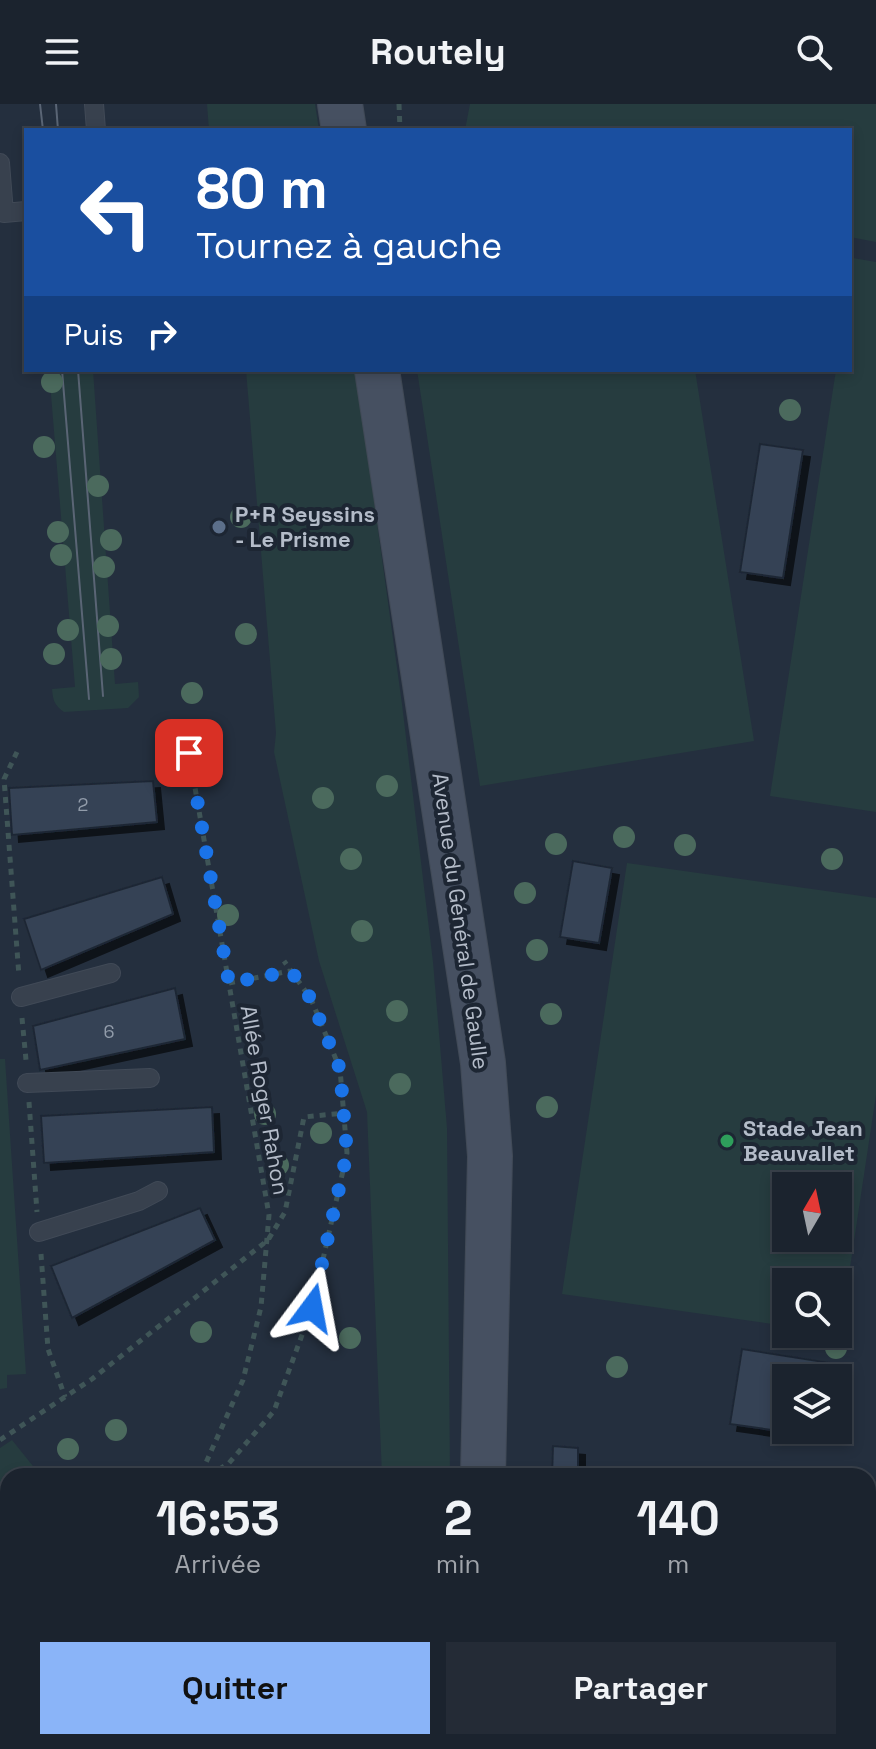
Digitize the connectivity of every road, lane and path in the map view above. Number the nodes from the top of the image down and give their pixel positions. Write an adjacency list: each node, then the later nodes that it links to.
1 (94, 104): 5 (lane)
2 (340, 104): 6 (main road)
3 (363, 104): 7 (main road)
4 (399, 104): 8 (path)
5 (96, 128)
6 (344, 128)
7 (363, 128)
8 (400, 128)
9 (0, 163): 10 (lane)
10 (24, 211)
11 (377, 372): 27 (main road, Avenue du Général de Gaulle)
12 (189, 753): 16 (path, Allée Roger Rahon)
13 (284, 961): 14 (path)
14 (291, 971): 16 (path); 20 (path)
15 (111, 973): 17 (lane)
16 (229, 983): 23 (path, Allée Roger Rahon)
17 (21, 997)
18 (150, 1078): 19 (lane)
19 (27, 1083)
20 (344, 1113): 23 (path); 26 (path)
21 (158, 1191): 22 (lane)
22 (39, 1232)
23 (268, 1240): 24 (path); 25 (path, Allée Roger Rahon)
24 (0, 1440)
25 (204, 1468)
26 (221, 1468)
27 (483, 1468)

